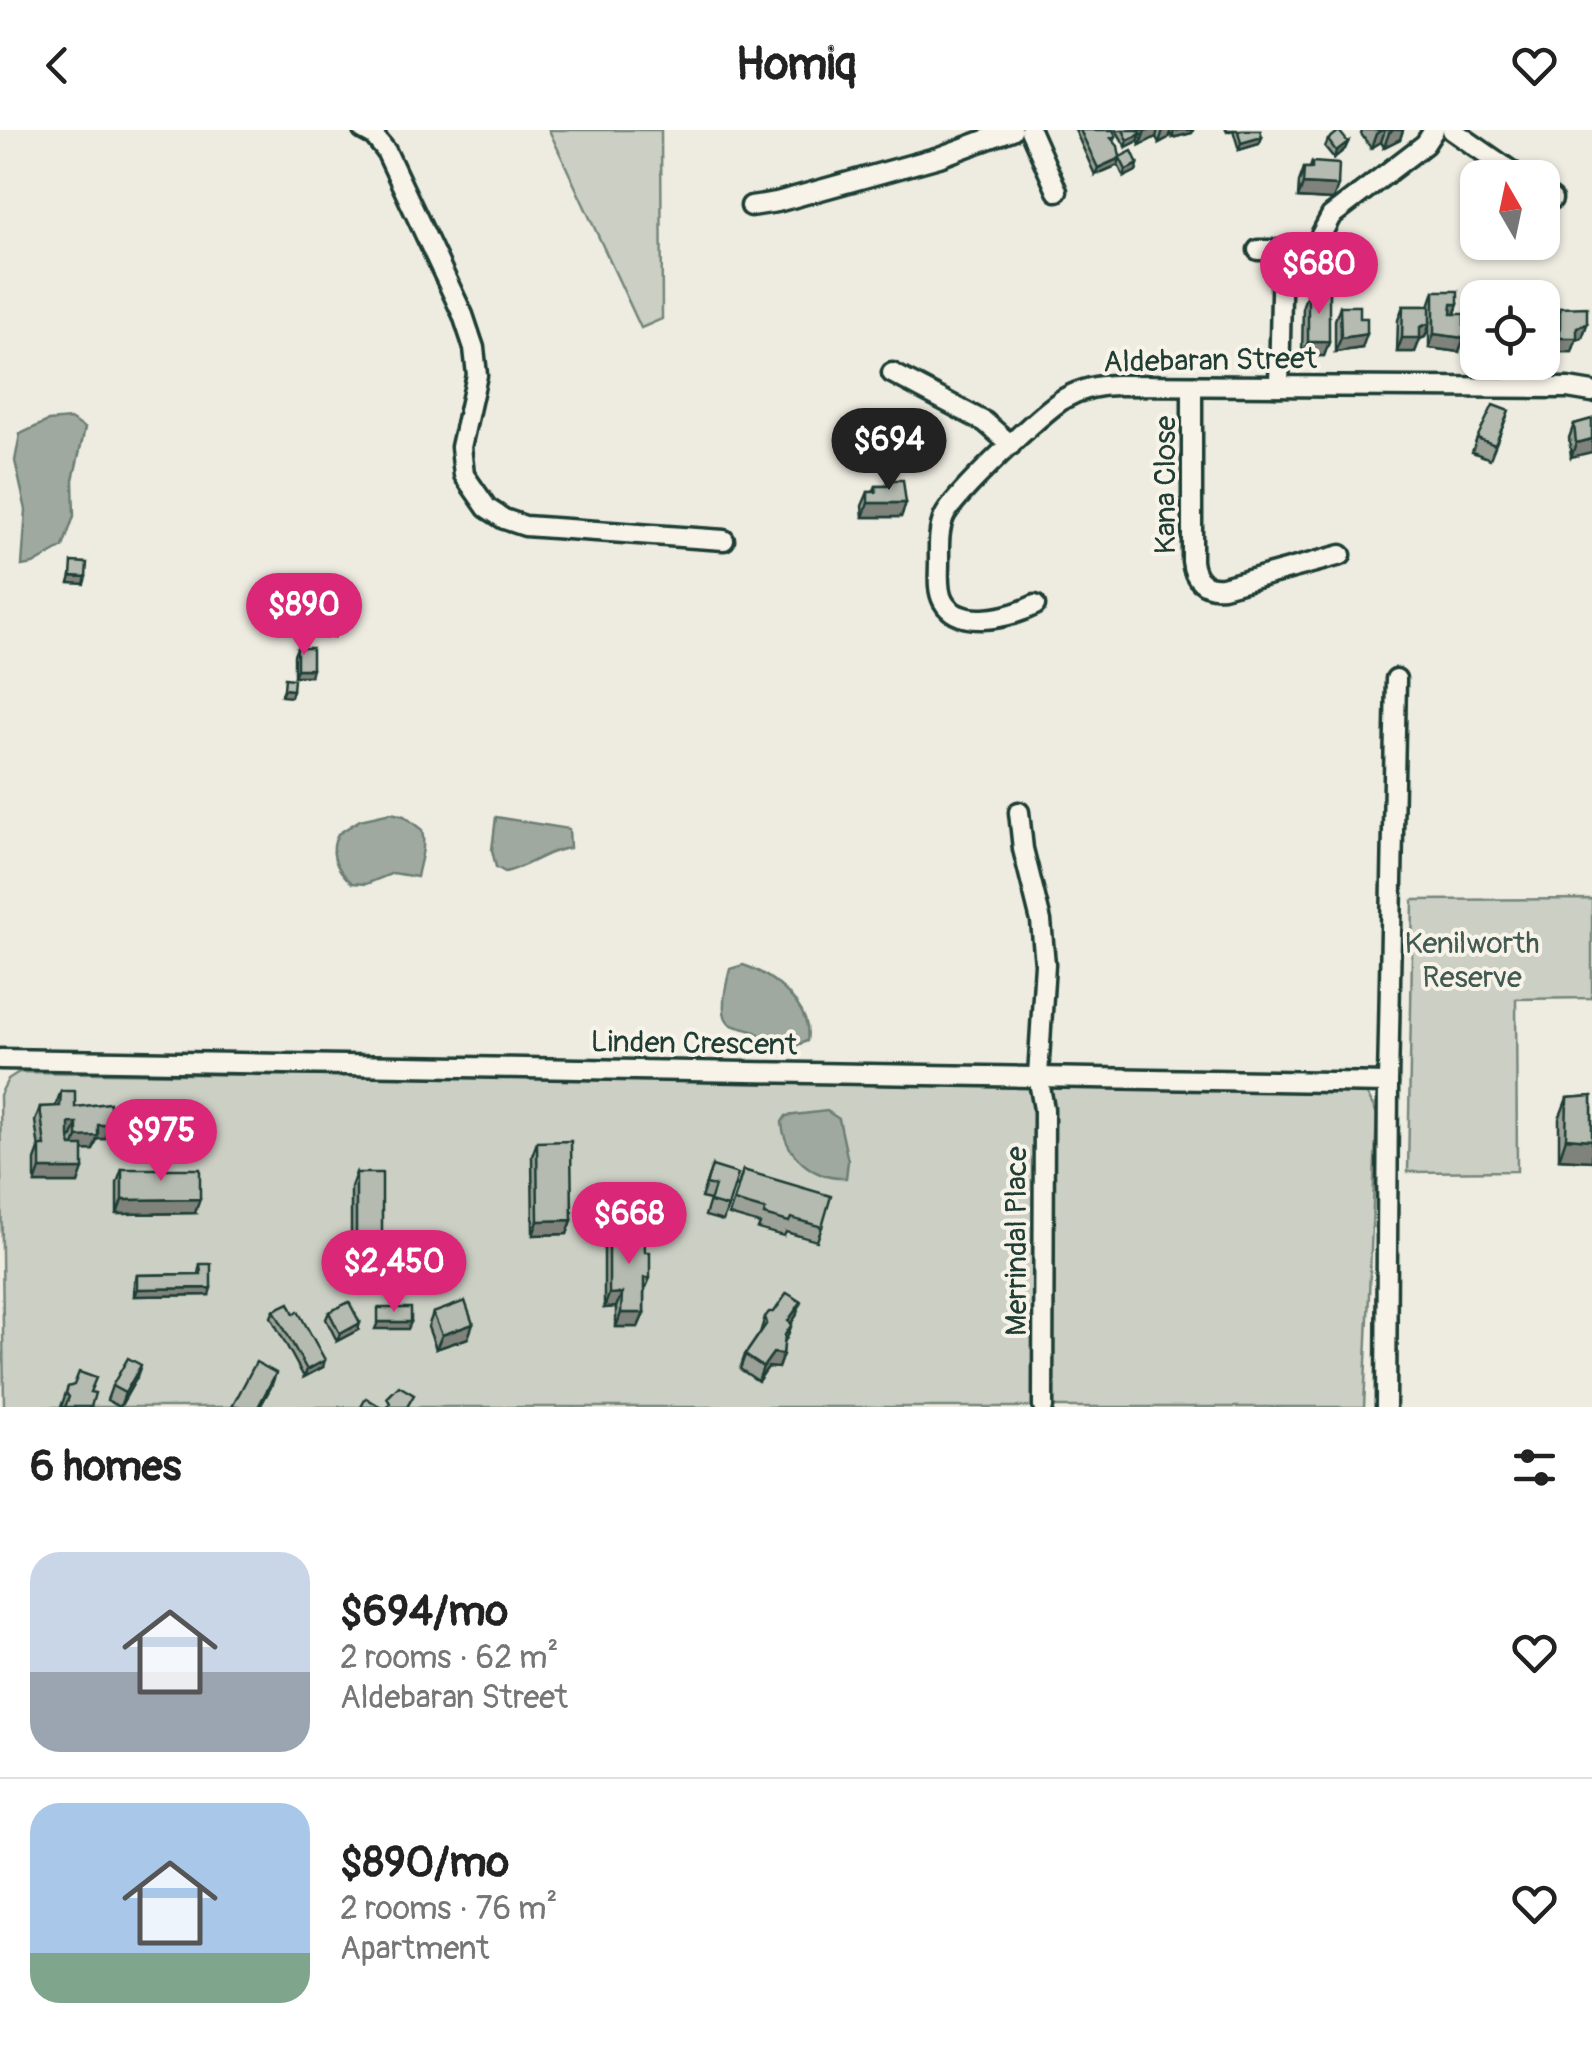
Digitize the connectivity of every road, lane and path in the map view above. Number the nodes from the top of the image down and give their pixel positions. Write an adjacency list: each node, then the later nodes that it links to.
1 (365, 130): 16 (street)
2 (1012, 130): 8 (street)
3 (1030, 130): 7 (street)
4 (1434, 130): 10 (street)
5 (1452, 130): 6 (street)
6 (1495, 160)
7 (1058, 191)
8 (752, 206)
9 (1258, 250): 10 (street)
10 (1282, 250): 13 (street)
11 (892, 374): 15 (street)
12 (1192, 386): 13 (street, Aldebaran Street); 15 (street, Aldebaran Street); 17 (street, Kana Close)
13 (1279, 386): 14 (street, Aldebaran Street)
14 (1592, 392)
15 (1010, 445): 18 (street, Aldebaran Street)
16 (724, 540)
17 (1341, 555)
18 (1035, 605)
19 (1396, 679): 23 (street)
20 (1019, 812): 22 (street, Merrindal Place)
21 (0, 1059): 22 (street, Linden Crescent)
22 (1038, 1076): 23 (street, Linden Crescent); 24 (street, Merrindal Place)
23 (1388, 1084): 25 (street)
24 (1043, 1407)
25 (1386, 1407)

